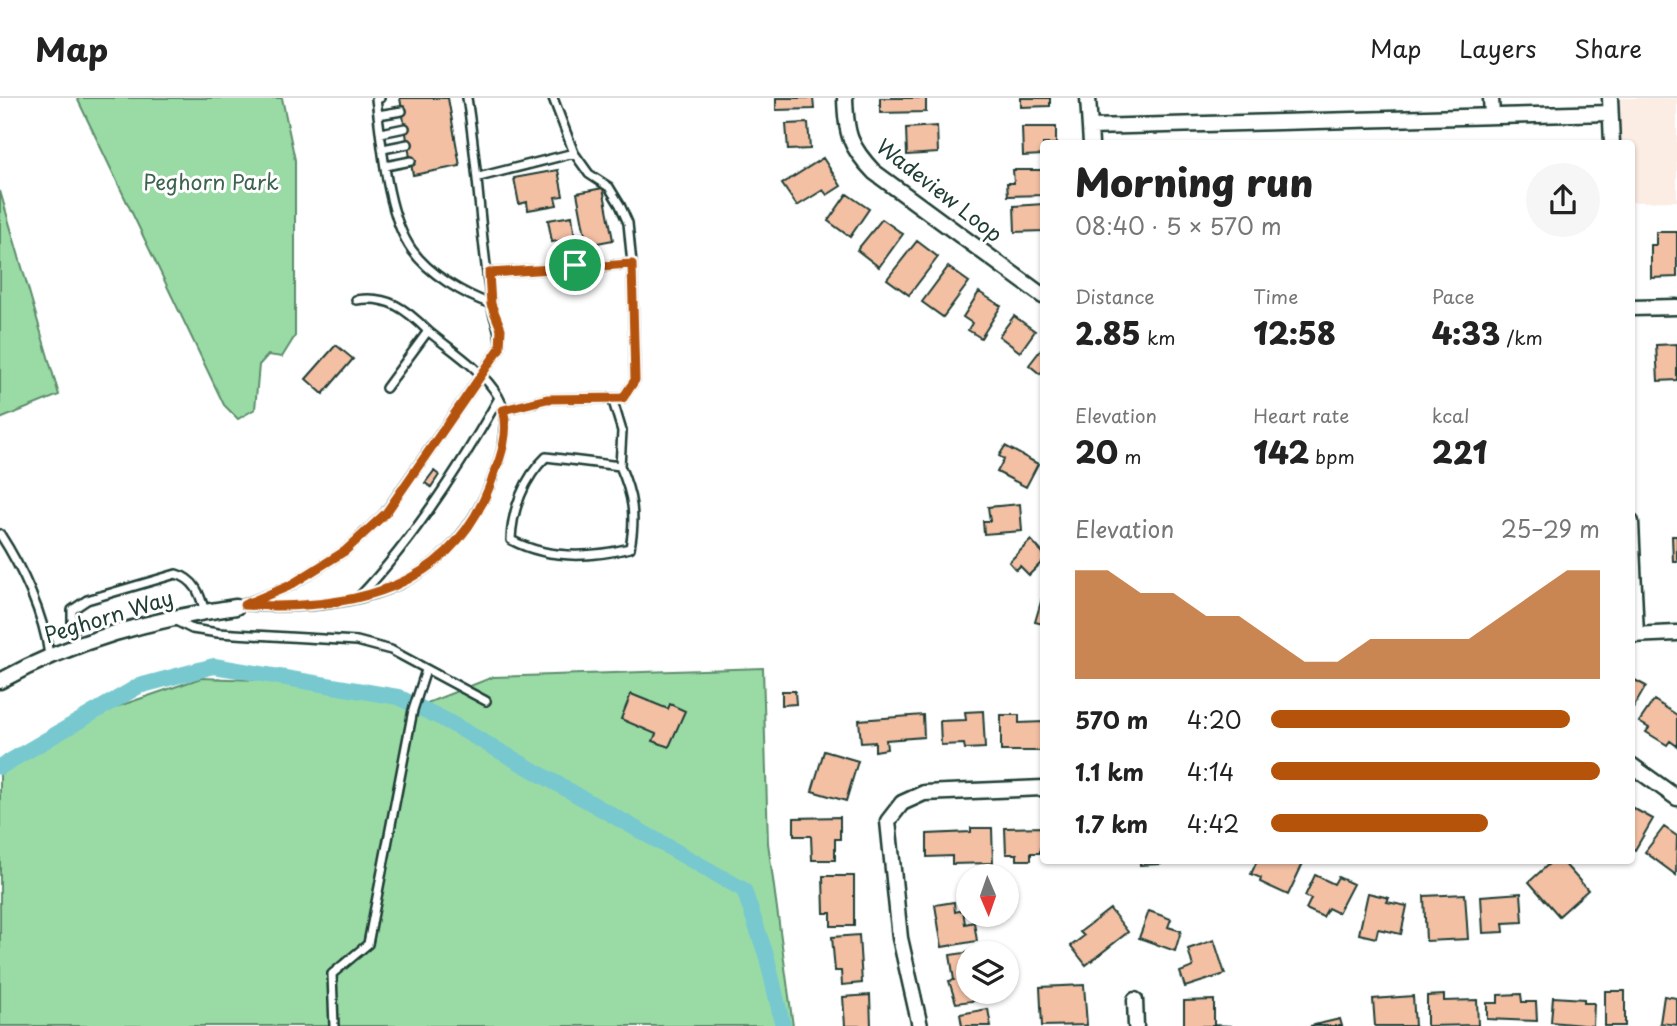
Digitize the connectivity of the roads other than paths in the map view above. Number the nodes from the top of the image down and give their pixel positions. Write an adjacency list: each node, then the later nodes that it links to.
1 (380, 98): 9 (lane)
2 (467, 98): 21 (lane)
3 (553, 98): 18 (lane)
4 (845, 98): 24 (street, Wadeview Loop)
5 (1088, 98): 11 (street)
6 (1491, 98): 10 (street)
7 (1610, 106): 10 (street); 15 (street)
8 (402, 111): 9 (lane)
9 (378, 115): 13 (lane)
10 (1492, 116): 11 (street)
11 (1091, 127): 14 (street)
12 (405, 128): 13 (lane)
13 (381, 133): 17 (lane)
14 (1091, 140)
15 (1612, 140)
16 (408, 144): 17 (lane)
17 (383, 149): 20 (lane)
18 (574, 153): 21 (lane); 22 (lane)
19 (411, 161): 20 (lane)
20 (386, 166): 26 (lane)
21 (479, 177): 23 (lane)
22 (632, 264): 23 (lane); 33 (lane)
23 (489, 273): 26 (lane)
24 (1040, 294)
25 (356, 300): 29 (lane)
26 (491, 304): 30 (lane)
27 (1677, 307): 28 (street)
28 (1635, 308)
29 (428, 331): 30 (lane); 31 (lane)
30 (483, 376): 32 (lane); 38 (lane)
31 (386, 388)
32 (499, 398): 34 (lane); 37 (lane)
33 (612, 398): 34 (lane); 35 (lane)
34 (503, 410): 37 (lane)
35 (620, 466): 35 (lane)
36 (0, 534): 44 (lane)
37 (359, 597): 38 (lane)
38 (240, 606): 39 (street, Peghorn Way)
39 (205, 612): 40 (street, Peghorn Way); 43 (lane)
40 (170, 617): 43 (street, Peghorn Way); 45 (lane)
41 (1677, 633): 42 (street)
42 (1635, 635)
43 (78, 645): 44 (street, Peghorn Way)
44 (49, 655): 46 (street, Peghorn Way)
45 (426, 670): 47 (lane); 52 (lane)
46 (0, 681)
47 (486, 701)
48 (1635, 768): 50 (street)
49 (1040, 788): 53 (street)
50 (1677, 799)
51 (1135, 1000): 54 (street)
52 (334, 1026)
53 (920, 1026)
54 (1136, 1026)

